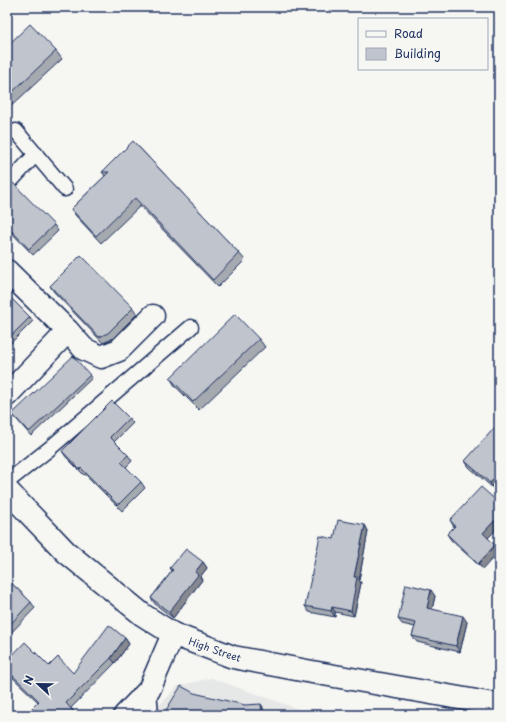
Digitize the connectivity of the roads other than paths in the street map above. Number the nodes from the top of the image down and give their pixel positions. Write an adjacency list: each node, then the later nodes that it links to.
1 (16, 130): 2 (lane)
2 (36, 154): 3 (lane); 4 (lane)
3 (10, 182)
4 (65, 189)
5 (7, 271): 8 (street)
6 (154, 316): 8 (street)
7 (190, 327): 10 (lane)
8 (68, 331): 9 (street)
9 (7, 395)
10 (7, 482)
11 (7, 490): 12 (street, High Street)
12 (173, 634): 13 (street); 14 (street, High Street)
13 (149, 690): 15 (street); 16 (lane)
14 (499, 705)
15 (125, 715)
16 (151, 715)

